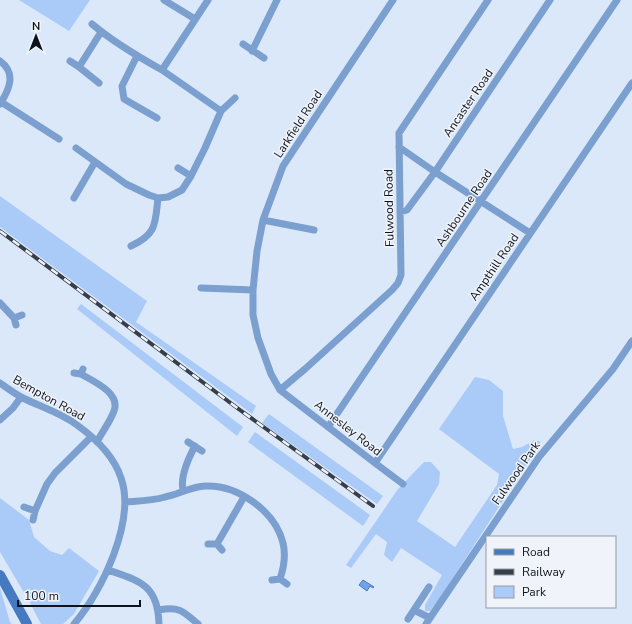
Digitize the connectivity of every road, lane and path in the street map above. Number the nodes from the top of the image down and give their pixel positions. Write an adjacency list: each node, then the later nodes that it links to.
1 (164, 0): 8 (street)
2 (208, 0): 8 (street)
3 (277, 0): 12 (street)
4 (393, 0): 36 (street, Larkfield Road)
5 (488, 0): 26 (street, Fulwood Road)
6 (550, 0): 30 (street, Ancaster Road)
7 (617, 0): 34 (street, Ashbourne Road)
8 (195, 19): 18 (street)
9 (92, 24): 10 (street)
10 (101, 32): 13 (street); 17 (street)
11 (243, 44): 12 (street)
12 (252, 51): 14 (street)
13 (137, 56): 18 (street); 24 (street)
14 (264, 58)
15 (0, 61): 22 (street)
16 (70, 61): 17 (street)
17 (79, 67): 19 (street)
18 (162, 70): 23 (street)
19 (100, 83)
20 (632, 83): 38 (street, Ampthill Road)
21 (235, 98): 23 (street)
22 (1, 103): 25 (street)
23 (221, 111): 31 (street)
24 (157, 118)
25 (59, 139)
26 (399, 147): 30 (street); 35 (street, Fulwood Road)
27 (76, 148): 28 (street)
28 (95, 162): 32 (street); 33 (street)
29 (178, 168): 31 (street)
30 (435, 172): 34 (street); 35 (street, Ancaster Road)
31 (191, 176): 33 (street)
32 (74, 198)
33 (158, 198): 39 (street)
34 (481, 202): 38 (street); 50 (street, Ashbourne Road)
35 (400, 212): 47 (street, Fulwood Road)
36 (263, 220): 37 (street); 41 (street, Larkfield Road)
37 (314, 230)
38 (530, 233): 53 (street, Ampthill Road)
39 (131, 246)
40 (201, 288): 41 (street)
41 (253, 290): 47 (street, Larkfield Road)
42 (0, 303): 43 (street)
43 (22, 315)
44 (632, 341): 61 (street, Fulwood Park)
45 (79, 372): 51 (street)
46 (0, 383): 48 (street, Bempton Road)
47 (280, 390): 50 (street, Annesley Road)
48 (21, 397): 49 (street); 51 (street, Bempton Road)
49 (0, 420)
50 (328, 427): 53 (street, Annesley Road)
51 (94, 440): 57 (street, Bempton Road); 59 (street)
52 (202, 451): 55 (street)
53 (375, 464): 54 (street, Annesley Road)
54 (402, 484)
55 (183, 490): 56 (street); 57 (street)
56 (244, 497): 64 (street); 68 (street)
57 (125, 502): 66 (street, Bempton Road)
58 (24, 508): 59 (street)
59 (35, 511): 60 (street)
60 (33, 520)
61 (486, 536)
62 (486, 536): 75 (street, Fulwood Park)
63 (208, 544): 64 (street)
64 (217, 544): 65 (street)
65 (222, 550)
66 (108, 570): 72 (street); 77 (street, Bempton Road)
67 (0, 576): 76 (street)
68 (280, 579): 69 (street); 70 (street)
69 (272, 580)
70 (287, 584)
71 (430, 587): 73 (street)
72 (159, 610): 78 (street); 79 (street)
73 (414, 610): 74 (street); 75 (street)
74 (408, 619)
75 (428, 621)
76 (27, 624)
77 (74, 624)
78 (159, 624)
79 (198, 624)

